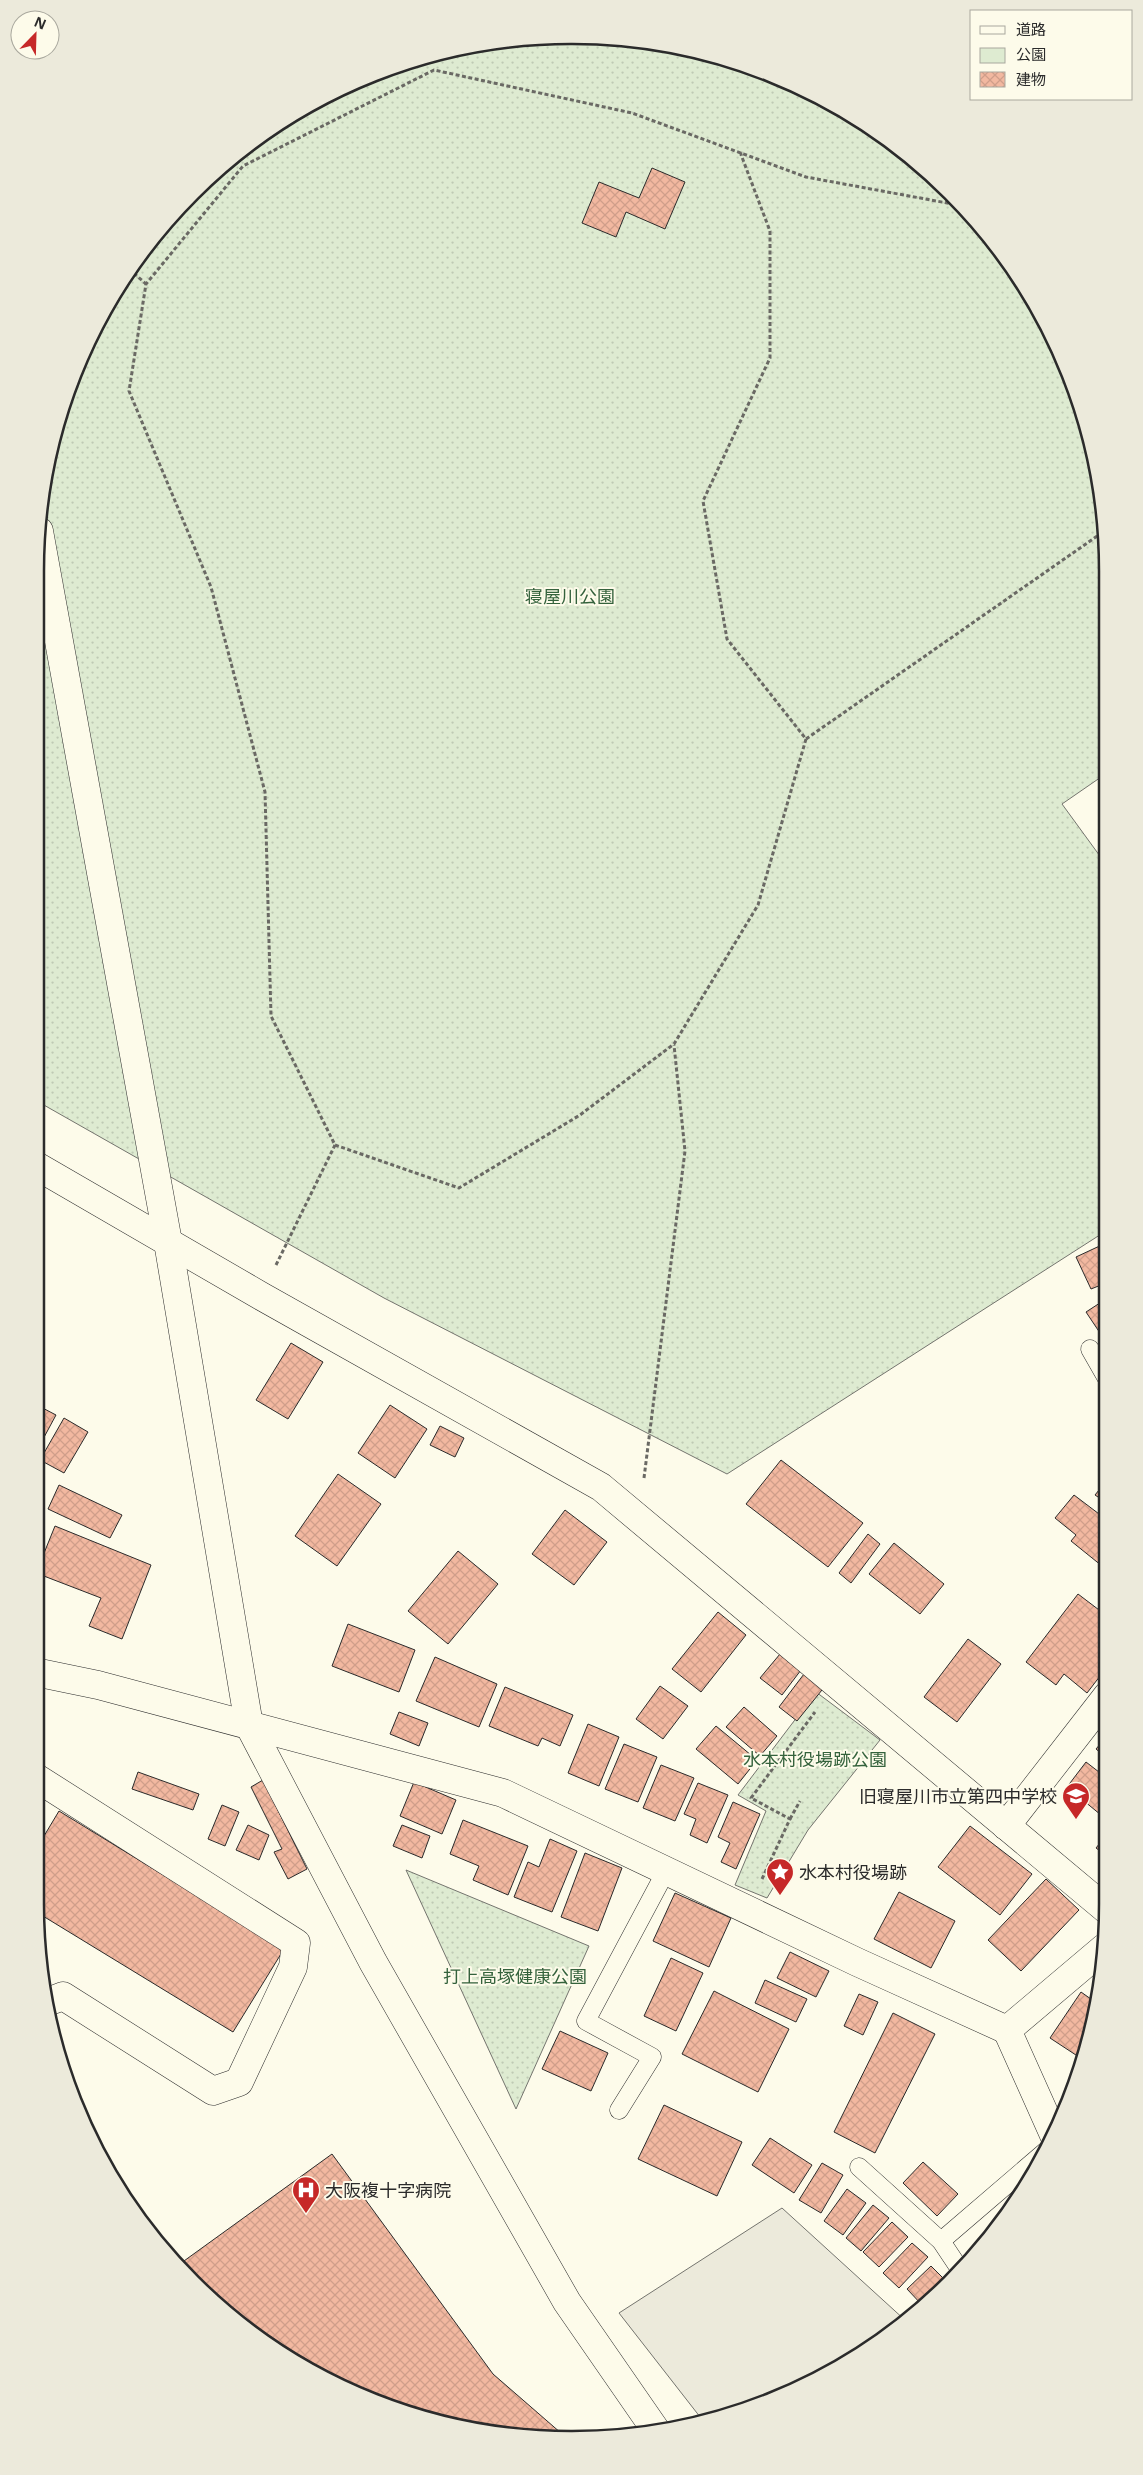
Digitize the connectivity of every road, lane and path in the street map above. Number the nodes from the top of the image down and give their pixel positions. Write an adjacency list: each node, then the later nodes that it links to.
1 (740, 152): 2 (path); 4 (path); 7 (path)
2 (950, 204)
3 (135, 275): 4 (path)
4 (146, 284): 9 (path)
5 (1098, 536): 7 (path)
6 (44, 560): 11 (street)
7 (806, 739): 8 (path)
8 (674, 1044): 9 (path); 15 (path)
9 (335, 1145): 12 (path)
10 (44, 1170): 11 (street)
11 (168, 1242): 12 (street); 19 (street)
12 (261, 1296): 15 (street)
13 (1090, 1349): 14 (lane)
14 (1099, 1365)
15 (638, 1519): 23 (street)
16 (44, 1674): 19 (street)
17 (820, 1705): 22 (path)
18 (1099, 1706): 23 (street)
19 (249, 1725): 24 (street); 36 (street)
20 (44, 1783): 28 (street)
21 (800, 1801): 22 (path)
22 (790, 1819): 26 (path)
23 (1006, 1826): 25 (street)
24 (666, 1871): 26 (street); 30 (lane)
25 (1099, 1903)
26 (747, 1909): 29 (street)
27 (1097, 1954): 29 (street)
28 (53, 2000)
29 (1008, 2030): 31 (street)
30 (619, 2110)
31 (1050, 2126)
32 (1031, 2164): 34 (lane)
33 (859, 2167): 34 (lane)
34 (941, 2241): 35 (lane)
35 (956, 2264)
36 (652, 2425)

